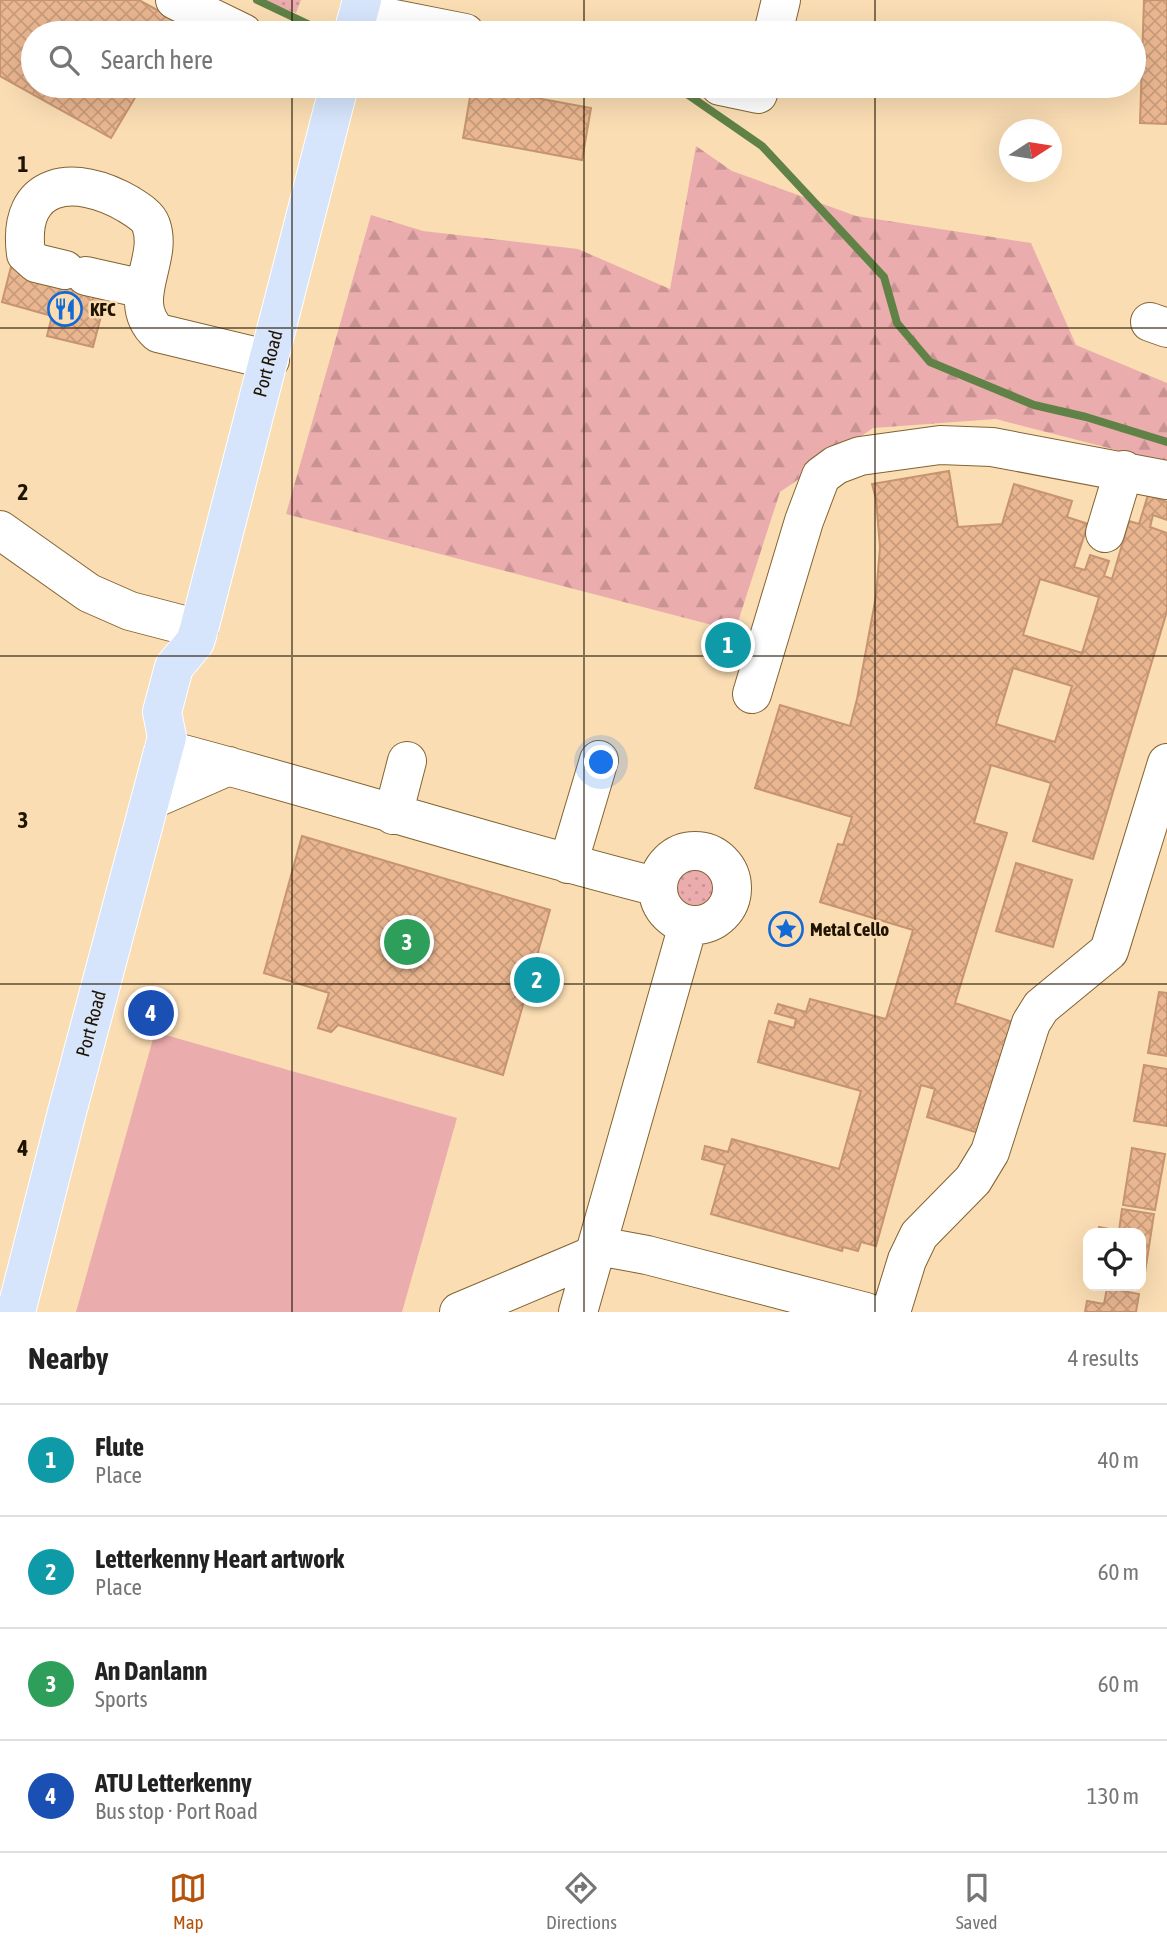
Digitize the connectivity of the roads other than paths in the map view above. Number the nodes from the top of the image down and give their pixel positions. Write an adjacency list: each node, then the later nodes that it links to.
1 (175, 0): 4 (lane)
2 (781, 0): 6 (lane)
3 (358, 15): 5 (lane)
4 (218, 21)
5 (394, 21)
6 (776, 21)
7 (336, 98): 9 (main road, Port Road)
8 (144, 289): 8 (lane); 9 (lane)
9 (270, 360): 14 (main road, Port Road)
10 (1124, 470): 11 (lane); 13 (lane); 15 (lane)
11 (1167, 480)
12 (0, 530): 14 (lane)
13 (1105, 533)
14 (197, 636): 16 (main road, Port Road)
15 (752, 694)
16 (166, 743): 20 (lane); 21 (main road, Port Road)
17 (599, 760): 23 (lane)
18 (407, 761): 22 (lane)
19 (1167, 763): 31 (lane)
20 (229, 766): 21 (lane); 22 (lane)
21 (151, 800): 27 (main road, Port Road)
22 (393, 815): 23 (lane)
23 (568, 864): 24 (lane)
24 (658, 887): 25 (lane); 25 (lane)
25 (688, 925): 26 (lane)
26 (596, 1251): 28 (lane); 29 (lane); 30 (lane)
27 (13, 1295)
28 (459, 1312)
29 (578, 1312)
30 (866, 1312)
31 (891, 1312)

